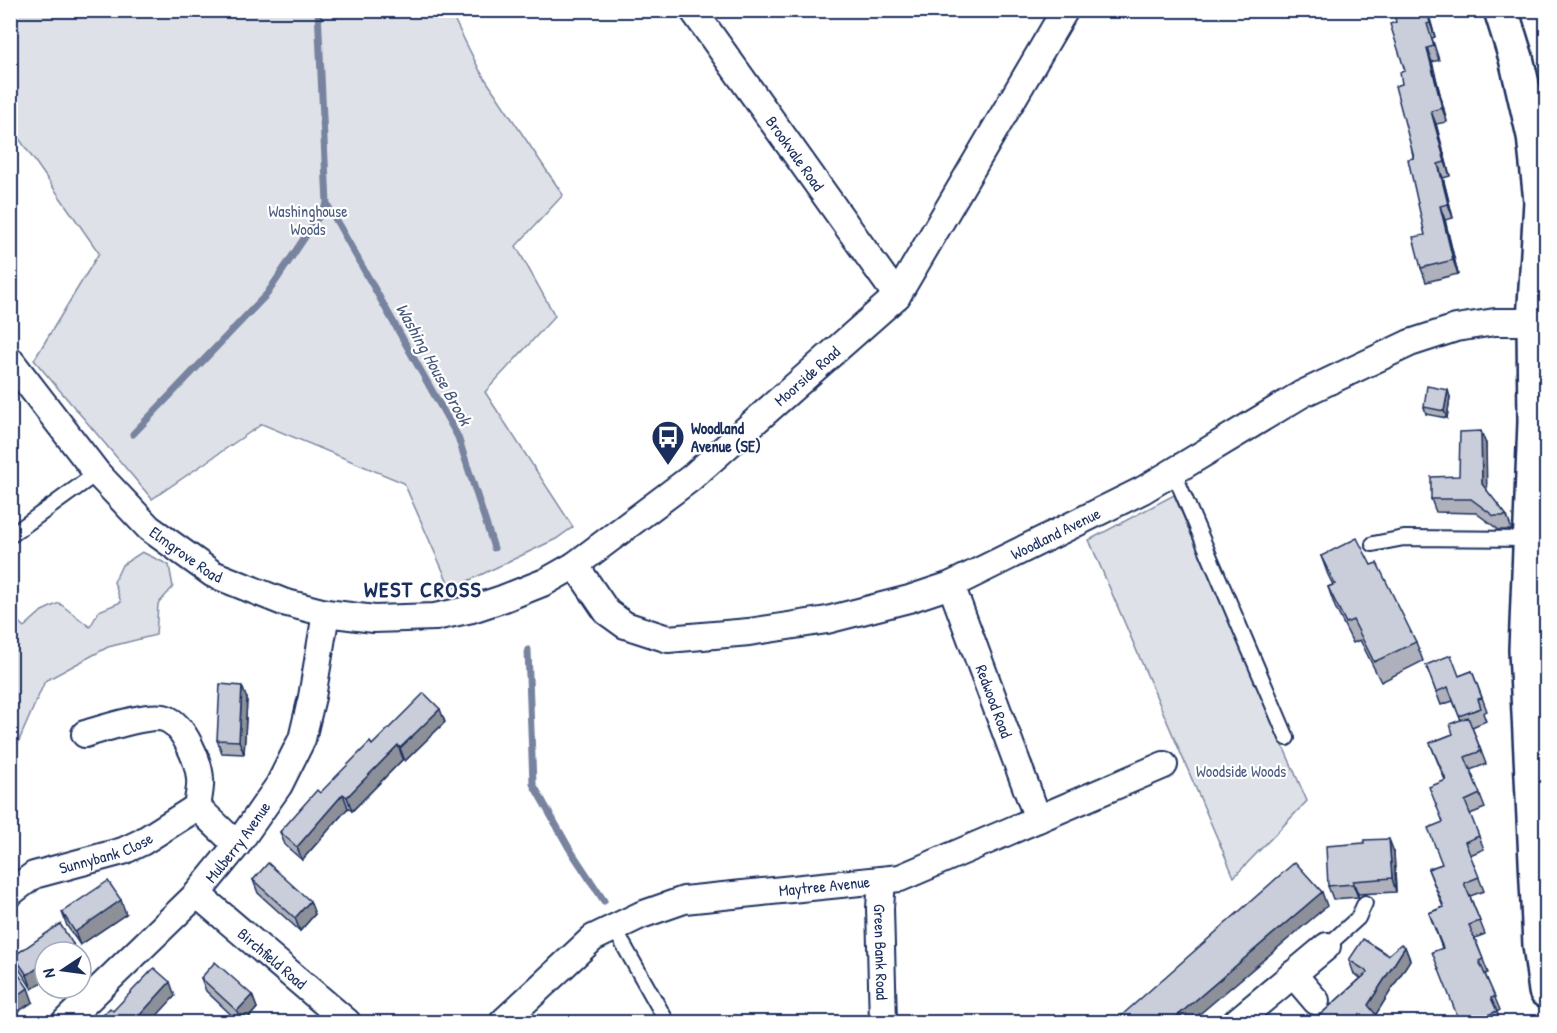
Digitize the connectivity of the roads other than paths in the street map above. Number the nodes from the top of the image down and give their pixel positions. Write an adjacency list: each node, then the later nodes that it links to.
1 (693, 10): 4 (street, Brookvale Road)
2 (1065, 10): 4 (street, Moorside Road)
3 (1501, 10): 5 (street)
4 (897, 296): 12 (street, Moorside Road)
5 (1534, 322): 7 (street, Woodland Avenue); 10 (street)
6 (10, 360): 8 (street, Elmgrove Road)
7 (1174, 472): 13 (street, Woodland Avenue); 17 (lane)
8 (97, 473): 9 (lane); 14 (street, Elmgrove Road)
9 (10, 536)
10 (1532, 539): 11 (lane); 27 (street)
11 (1373, 544)
12 (575, 565): 13 (street, Woodland Avenue); 15 (street, Moorside Road)
13 (951, 585): 20 (street, Redwood Road)
14 (327, 613): 15 (street, Elmgrove Road); 21 (street, Mulberry Avenue)
15 (435, 616)
16 (85, 734): 19 (street)
17 (1287, 738)
18 (1164, 765): 20 (street, Maytree Avenue)
19 (197, 807): 21 (street); 23 (street, Sunnybank Close)
20 (1038, 819): 22 (street, Maytree Avenue)
21 (237, 845): 24 (street, Mulberry Avenue)
22 (882, 880): 26 (street, Maytree Avenue); 36 (street, Green Bank Road)
23 (10, 893)
24 (196, 894): 32 (street, Mulberry Avenue); 33 (street, Birchfield Road)
25 (1365, 903): 28 (lane)
26 (614, 928): 34 (street, Maytree Avenue); 35 (lane)
27 (1543, 944): 30 (street)
28 (1327, 946): 29 (street)
29 (1293, 974): 31 (street); 37 (street)
30 (1546, 991)
31 (1316, 1001)
32 (65, 1023)
33 (347, 1023)
34 (503, 1023)
35 (667, 1023)
36 (883, 1023)
37 (1236, 1023)

